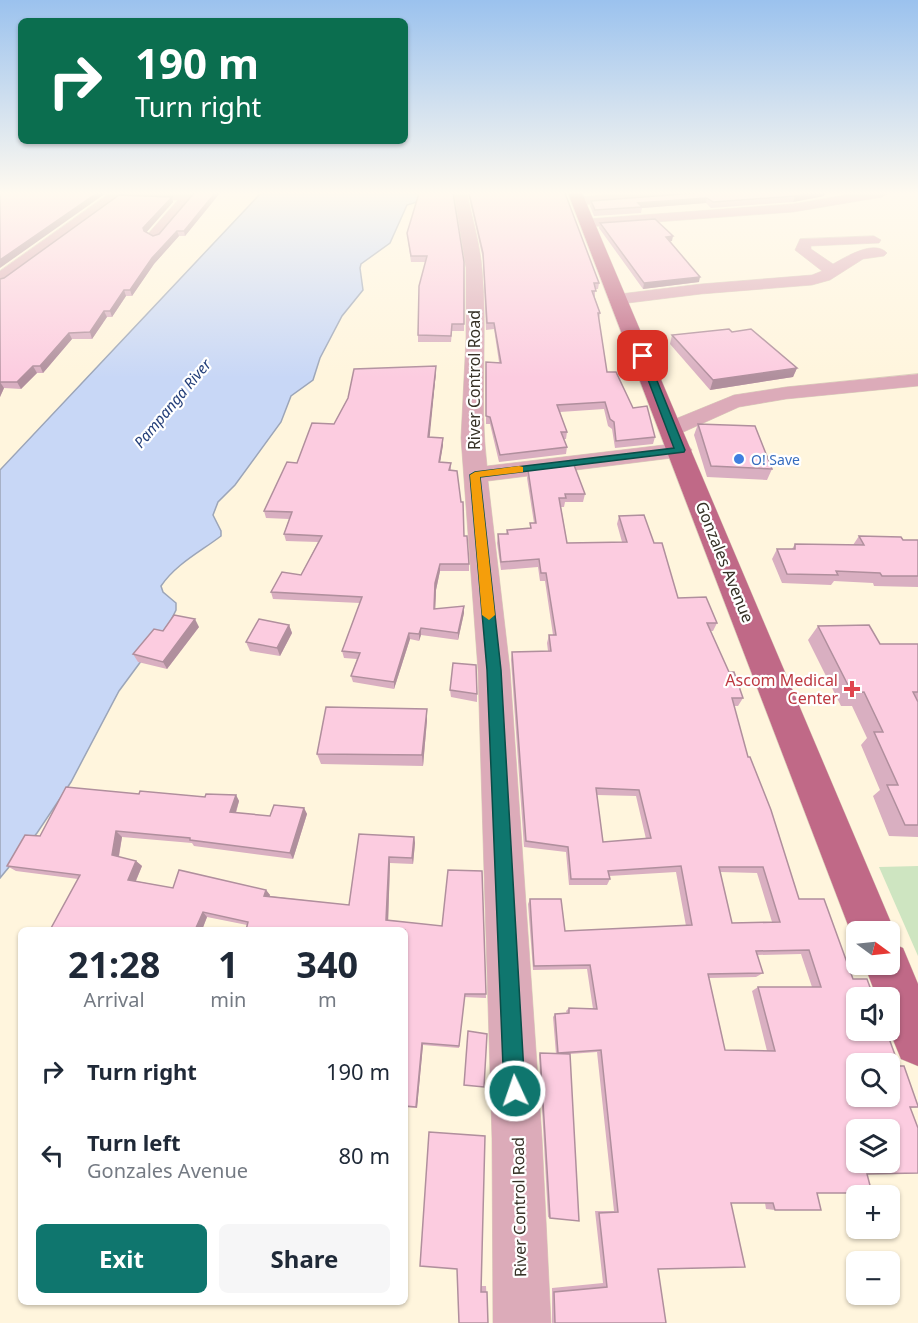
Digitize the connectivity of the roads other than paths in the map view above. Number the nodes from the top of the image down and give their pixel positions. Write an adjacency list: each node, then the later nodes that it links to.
1 (31, 255): 7 (street)
2 (472, 255): 11 (street, River Control Road)
3 (601, 255): 8 (main road, Gonzales Avenue)
4 (808, 255): 6 (street)
5 (860, 255): 6 (street)
6 (832, 271): 8 (street)
7 (4, 274)
8 (620, 299): 10 (main road, Gonzales Avenue)
9 (918, 380): 10 (street)
10 (676, 440): 11 (street); 12 (main road, Gonzales Avenue)
11 (475, 475): 15 (street, River Control Road)
12 (869, 921)
13 (891, 975): 14 (main road)
14 (918, 1042)
15 (522, 1323)

